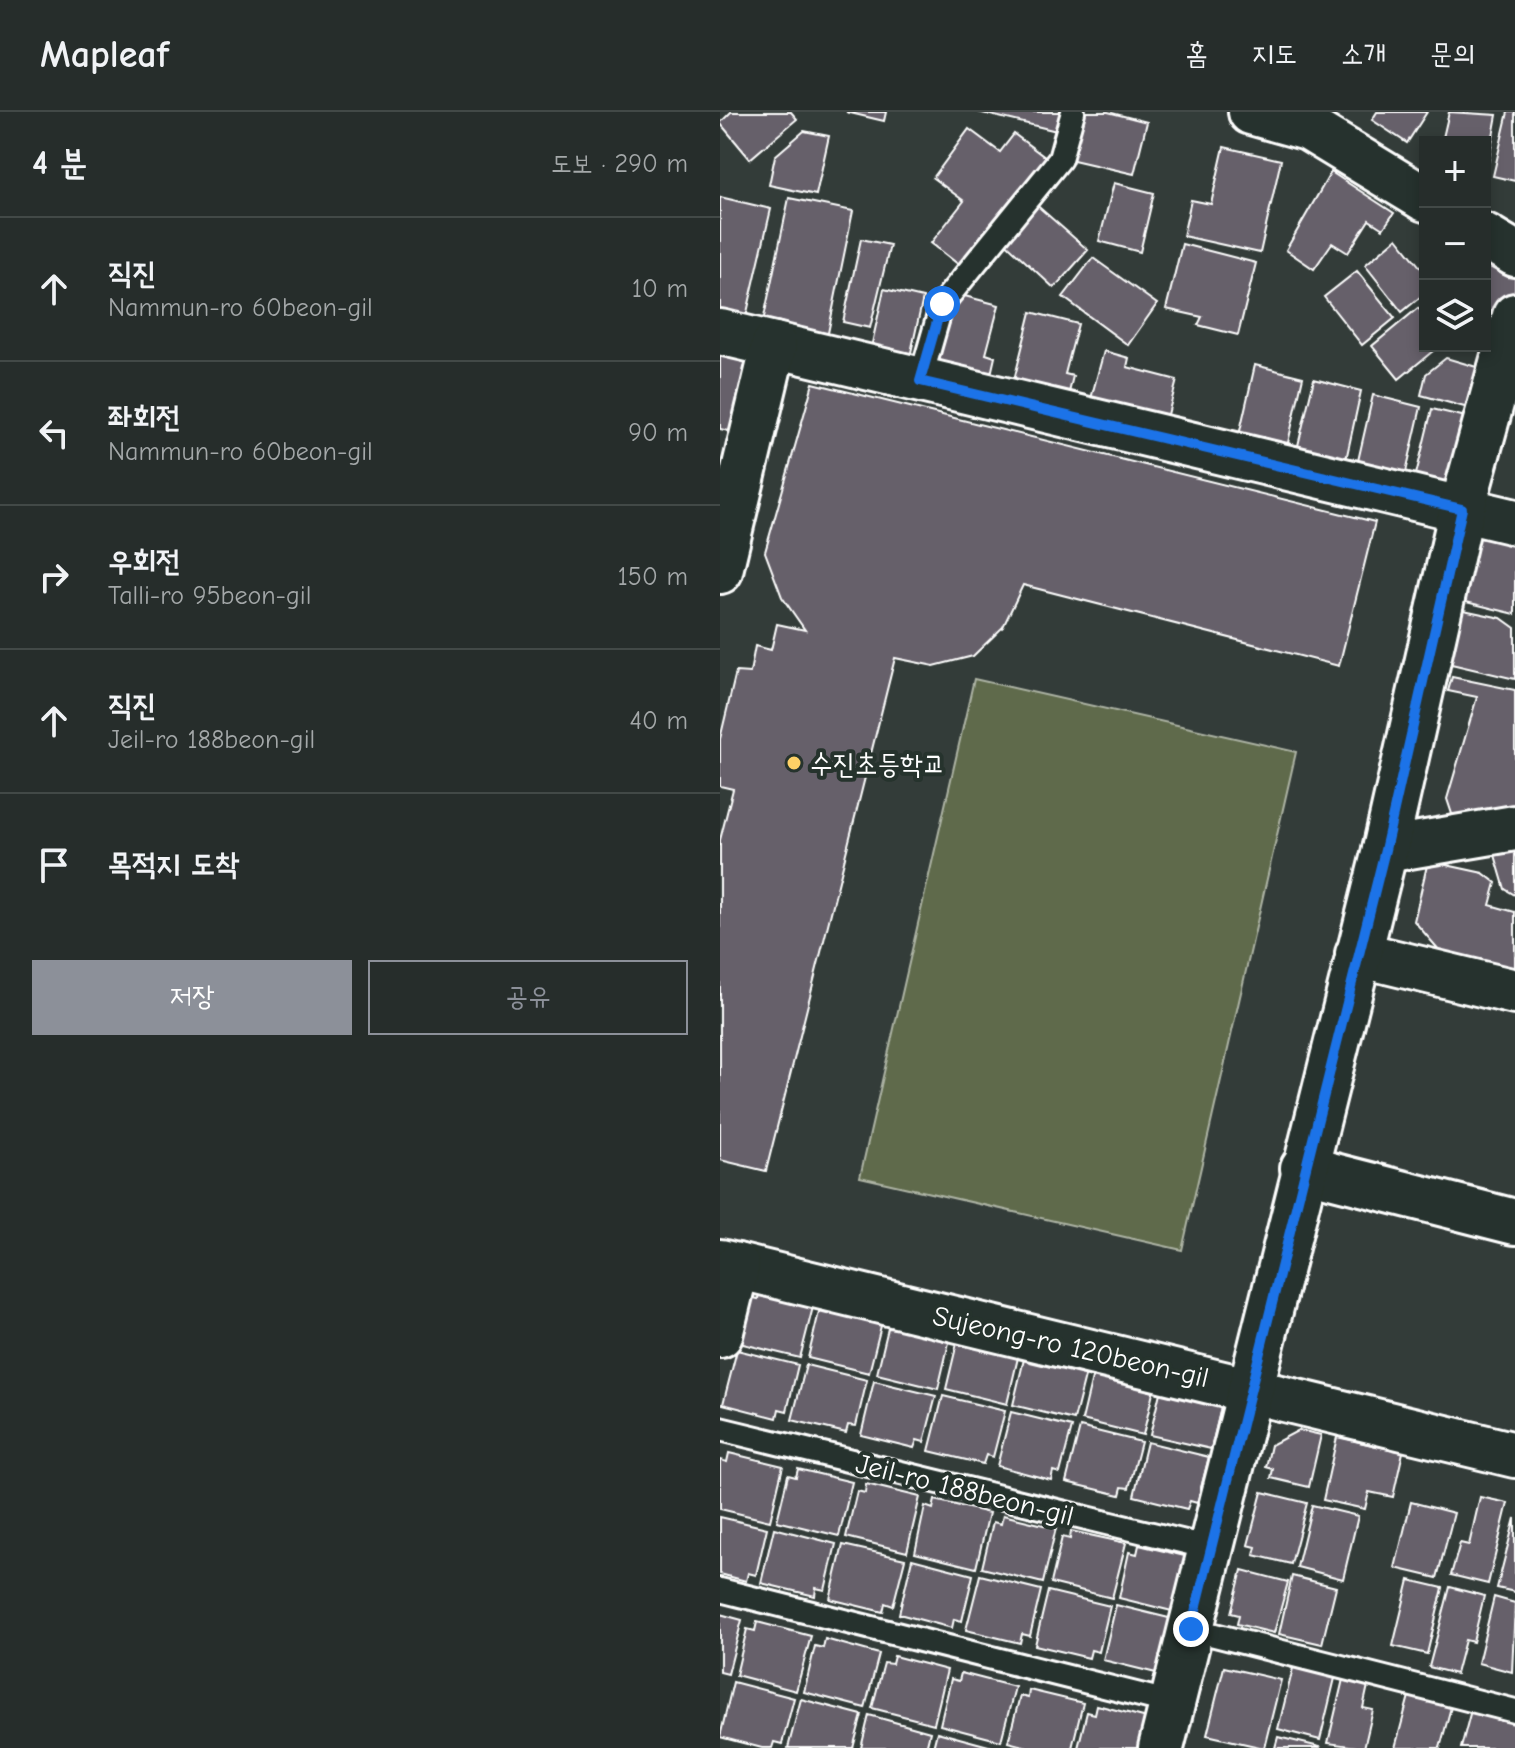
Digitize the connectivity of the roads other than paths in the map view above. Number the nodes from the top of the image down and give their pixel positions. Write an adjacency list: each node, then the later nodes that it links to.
1 (1073, 112): 9 (lane)
2 (1251, 112): 3 (street)
3 (1419, 195)
4 (1491, 240): 5 (street)
5 (1515, 254)
6 (720, 332): 8 (street)
7 (1511, 344): 10 (street)
8 (774, 345): 9 (street); 12 (street)
9 (920, 381): 10 (street)
10 (1462, 509): 11 (street); 14 (street)
11 (1515, 522)
12 (720, 571)
13 (1515, 828): 14 (street)
14 (1385, 850): 15 (street)
15 (1358, 954): 16 (street); 17 (street)
16 (1515, 992)
17 (1303, 1168): 18 (street); 21 (street)
18 (1515, 1222)
19 (728, 1264): 20 (street); 21 (street, Sujeong-ro 120beon-gil)
20 (720, 1335)
21 (1249, 1388): 23 (street, Sujeong-ro 120beon-gil); 24 (street)
22 (720, 1429): 24 (lane, Jeil-ro 188beon-gil)
23 (1515, 1455)
24 (1210, 1548): 26 (street)
25 (720, 1590): 27 (lane)
26 (1191, 1629): 27 (street); 28 (lane)
27 (1172, 1703): 29 (street)
28 (1515, 1711)
29 (1161, 1748)

